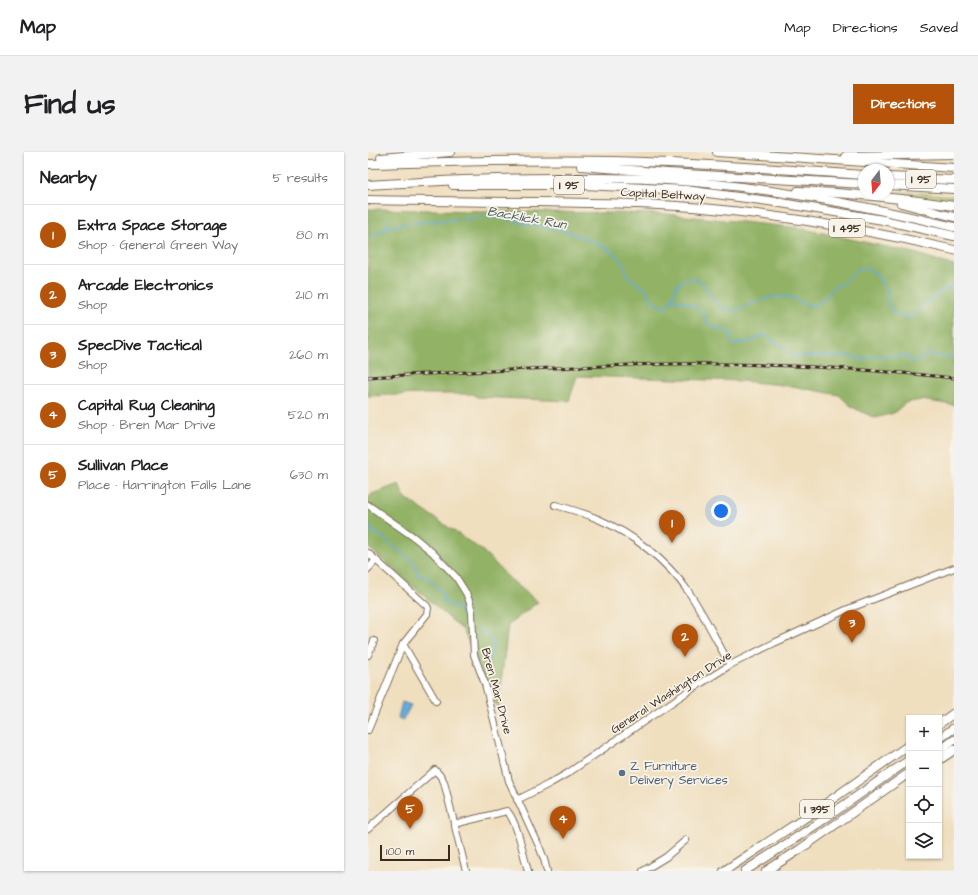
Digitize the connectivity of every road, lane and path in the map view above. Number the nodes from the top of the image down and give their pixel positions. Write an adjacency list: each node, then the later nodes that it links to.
1 (450, 152): 5 (highway)
2 (717, 152): 4 (highway)
3 (954, 154): 4 (highway)
4 (798, 157): 8 (highway)
5 (368, 160)
6 (508, 161): 7 (highway, I 95); 9 (highway, I 95); 12 (highway)
7 (368, 164)
8 (954, 168)
9 (858, 175)
10 (894, 177): 11 (highway, I 95)
11 (954, 180)
12 (858, 184)
13 (894, 185): 16 (highway)
14 (368, 186): 15 (highway); 24 (highway, I 95)
15 (753, 188): 17 (highway); 23 (highway)
16 (954, 190)
17 (858, 194)
18 (894, 198): 21 (highway)
19 (368, 200): 25 (highway, Capital Beltway / I 495)
20 (887, 200): 22 (highway)
21 (954, 206)
22 (954, 217)
23 (954, 227)
24 (954, 236)
25 (914, 240): 26 (highway, Capital Beltway / I 495); 27 (highway)
26 (954, 250)
27 (954, 255)
28 (368, 505): 51 (street, Bren Mar Drive)
29 (555, 505): 37 (street)
30 (368, 553): 31 (street)
31 (376, 560): 33 (street); 35 (street)
32 (954, 568): 37 (street, General Washington Drive)
33 (368, 569)
34 (374, 641): 36 (street)
35 (403, 644): 38 (street); 42 (street)
36 (368, 655)
37 (730, 665): 51 (street, General Washington Drive)
38 (436, 701)
39 (954, 713): 40 (highway)
40 (942, 722)
41 (954, 728): 43 (highway)
42 (368, 730)
43 (942, 737)
44 (954, 740): 46 (highway)
45 (906, 747): 59 (highway, I 395)
46 (942, 748)
47 (954, 750): 48 (highway)
48 (942, 758)
49 (906, 762): 60 (highway)
50 (906, 775): 61 (highway, I 395)
51 (517, 800): 57 (street, Bren Mar Drive)
52 (454, 824): 53 (street); 55 (street); 56 (street)
53 (368, 829)
54 (686, 840): 58 (street)
55 (466, 871)
56 (528, 871)
57 (547, 871)
58 (643, 871)
59 (724, 871)
60 (745, 871)
61 (766, 871)

